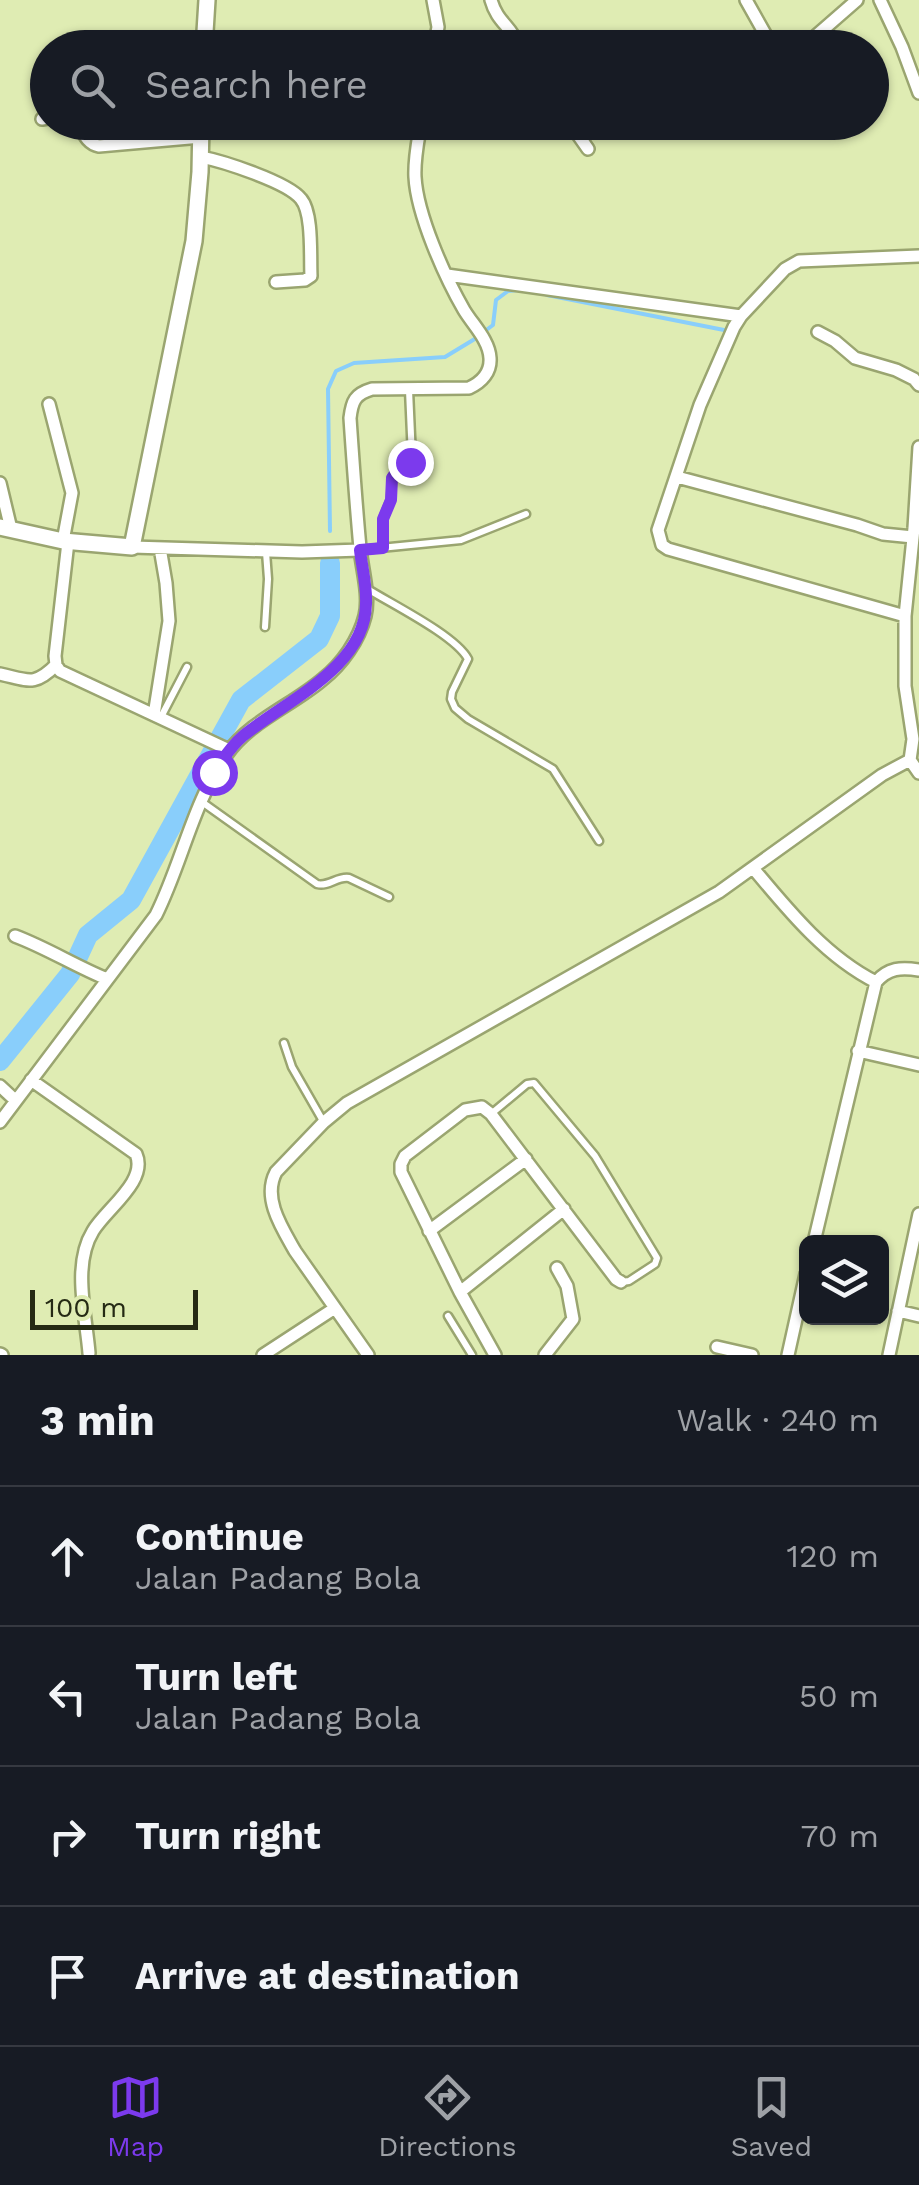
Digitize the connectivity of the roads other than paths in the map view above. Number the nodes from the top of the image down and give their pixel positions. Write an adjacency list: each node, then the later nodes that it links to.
1 (207, 0): 7 (street)
2 (433, 0): 8 (street)
3 (491, 0): 9 (street)
4 (746, 0): 10 (street)
5 (856, 0): 11 (street)
6 (880, 0): 12 (street)
7 (205, 30)
8 (437, 30)
9 (509, 30)
10 (763, 30)
11 (822, 30)
12 (919, 93)
13 (88, 140): 14 (street)
14 (137, 140)
15 (201, 140): 19 (street)
16 (419, 140): 21 (street)
17 (582, 140): 18 (street)
18 (588, 149)
19 (200, 157): 22 (street); 35 (street)
20 (919, 256): 23 (street)
21 (447, 276): 23 (street); 26 (street)
22 (276, 282)
23 (737, 321): 29 (street)
24 (818, 332): 25 (street)
25 (919, 385)
26 (409, 390): 37 (lane); 38 (street)
27 (49, 404): 34 (street)
28 (919, 447): 33 (street)
29 (676, 477): 33 (street); 41 (street)
30 (0, 483): 32 (street)
31 (526, 514): 37 (lane)
32 (5, 528): 34 (street)
33 (916, 530): 41 (street)
34 (66, 542): 35 (street); 43 (street)
35 (132, 547): 36 (street)
36 (160, 548): 39 (street); 46 (street)
37 (383, 548): 38 (lane)
38 (360, 550): 39 (street); 40 (street)
39 (266, 551): 42 (lane)
40 (365, 588): 47 (street); 51 (lane)
41 (904, 616): 48 (street)
42 (265, 628)
43 (56, 665): 45 (street); 46 (street)
44 (186, 667): 46 (lane)
45 (0, 674)
46 (157, 717): 47 (street)
47 (219, 745): 50 (street)
48 (910, 760): 49 (street); 52 (street)
49 (919, 774)
50 (202, 801): 53 (lane); 56 (street)
51 (599, 841)
52 (754, 868): 57 (street); 66 (street)
53 (389, 898)
54 (14, 936): 56 (street)
55 (919, 970): 57 (street)
56 (107, 979): 61 (street)
57 (876, 982): 59 (street)
58 (284, 1044): 66 (lane)
59 (858, 1051): 60 (street); 71 (street)
60 (919, 1064)
61 (31, 1080): 63 (street); 81 (street)
62 (0, 1086): 63 (street)
63 (15, 1100): 65 (street)
64 (491, 1114): 67 (street); 70 (street); 73 (lane)
65 (0, 1122)
66 (324, 1122): 76 (street)
67 (526, 1159): 68 (street); 70 (street)
68 (564, 1209): 73 (street); 74 (street)
69 (919, 1214): 77 (street)
70 (429, 1231): 74 (street)
71 (816, 1235)
72 (557, 1268): 86 (street)
73 (621, 1282)
74 (460, 1292): 82 (street)
75 (799, 1306): 88 (street)
76 (336, 1308): 83 (street); 84 (street)
77 (898, 1312): 79 (street); 89 (street)
78 (448, 1316): 85 (lane)
79 (919, 1316)
80 (717, 1347): 87 (street)
81 (88, 1354)
82 (491, 1354)
83 (263, 1355)
84 (368, 1355)
85 (472, 1355)
86 (545, 1355)
87 (752, 1355)
88 (788, 1355)
89 (889, 1355)

